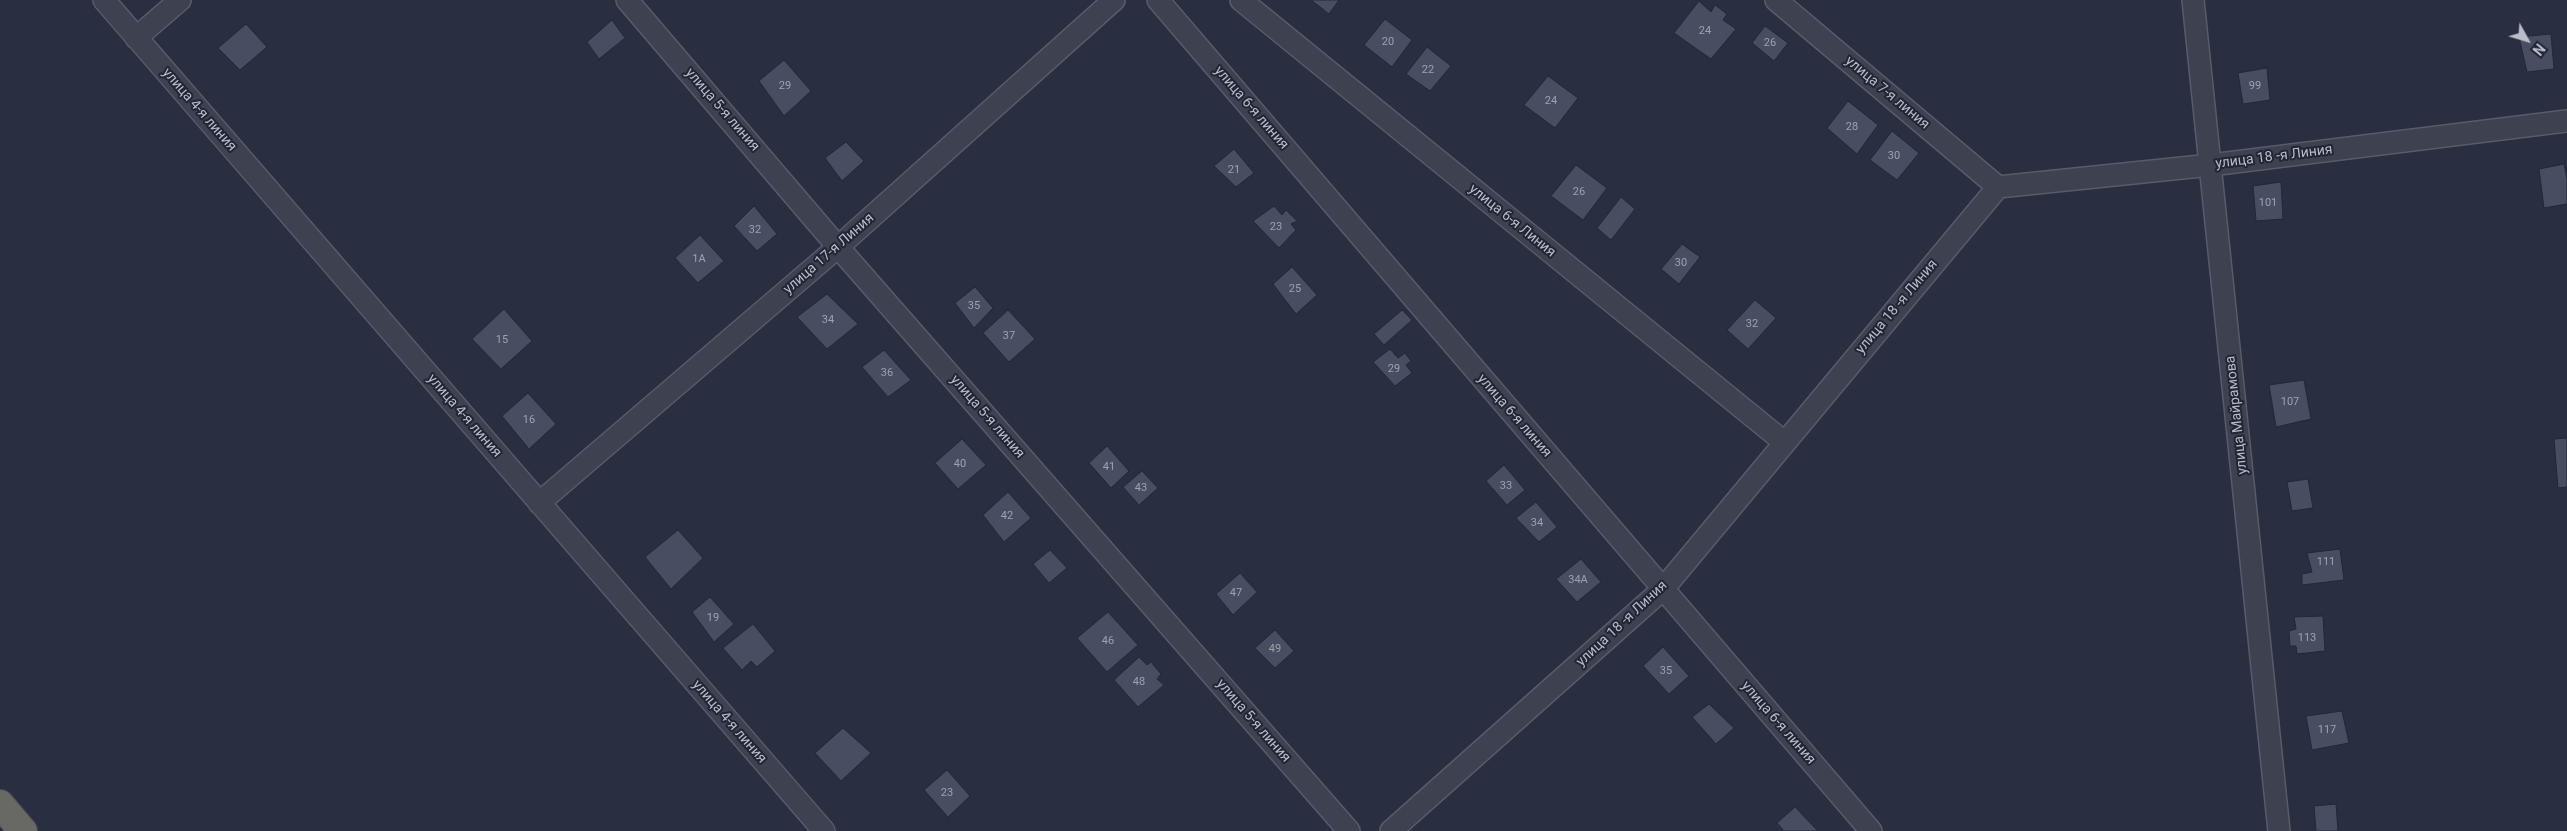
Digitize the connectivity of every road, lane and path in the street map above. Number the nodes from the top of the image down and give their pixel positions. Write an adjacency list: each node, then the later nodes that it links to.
1 (104, 0): 9 (street, улица 4-я линия)
2 (180, 0): 9 (street)
3 (627, 0): 13 (street, улица 5-я линия)
4 (1114, 0): 13 (street, улица 17-я Линия)
5 (1158, 0): 16 (street, улица 6-я линия)
6 (1241, 0): 14 (street, улица 6-я Линия)
7 (1776, 0): 12 (street, улица 7-я линия)
8 (2193, 0): 11 (street, улица Майрамова)
9 (136, 38): 15 (street, улица 4-я линия)
10 (2567, 121): 11 (street, улица 18 -я Линия)
11 (2211, 165): 12 (street, улица 18 -я Линия); 23 (street, улица Майрамова)
12 (1998, 187): 14 (street, улица 18 -я Линия)
13 (838, 247): 15 (street, улица 17-я Линия); 20 (street, улица 5-я линия)
14 (1784, 442): 16 (street, улица 18 -я Линия)
15 (539, 503): 19 (street, улица 4-я линия)
16 (1663, 589): 21 (street, улица 18 -я Линия); 22 (street, улица 6-я линия)
17 (0, 804): 18 (highway)
18 (23, 831)
19 (824, 831)
20 (1349, 831)
21 (1391, 831)
22 (1870, 831)
23 (2279, 831)

